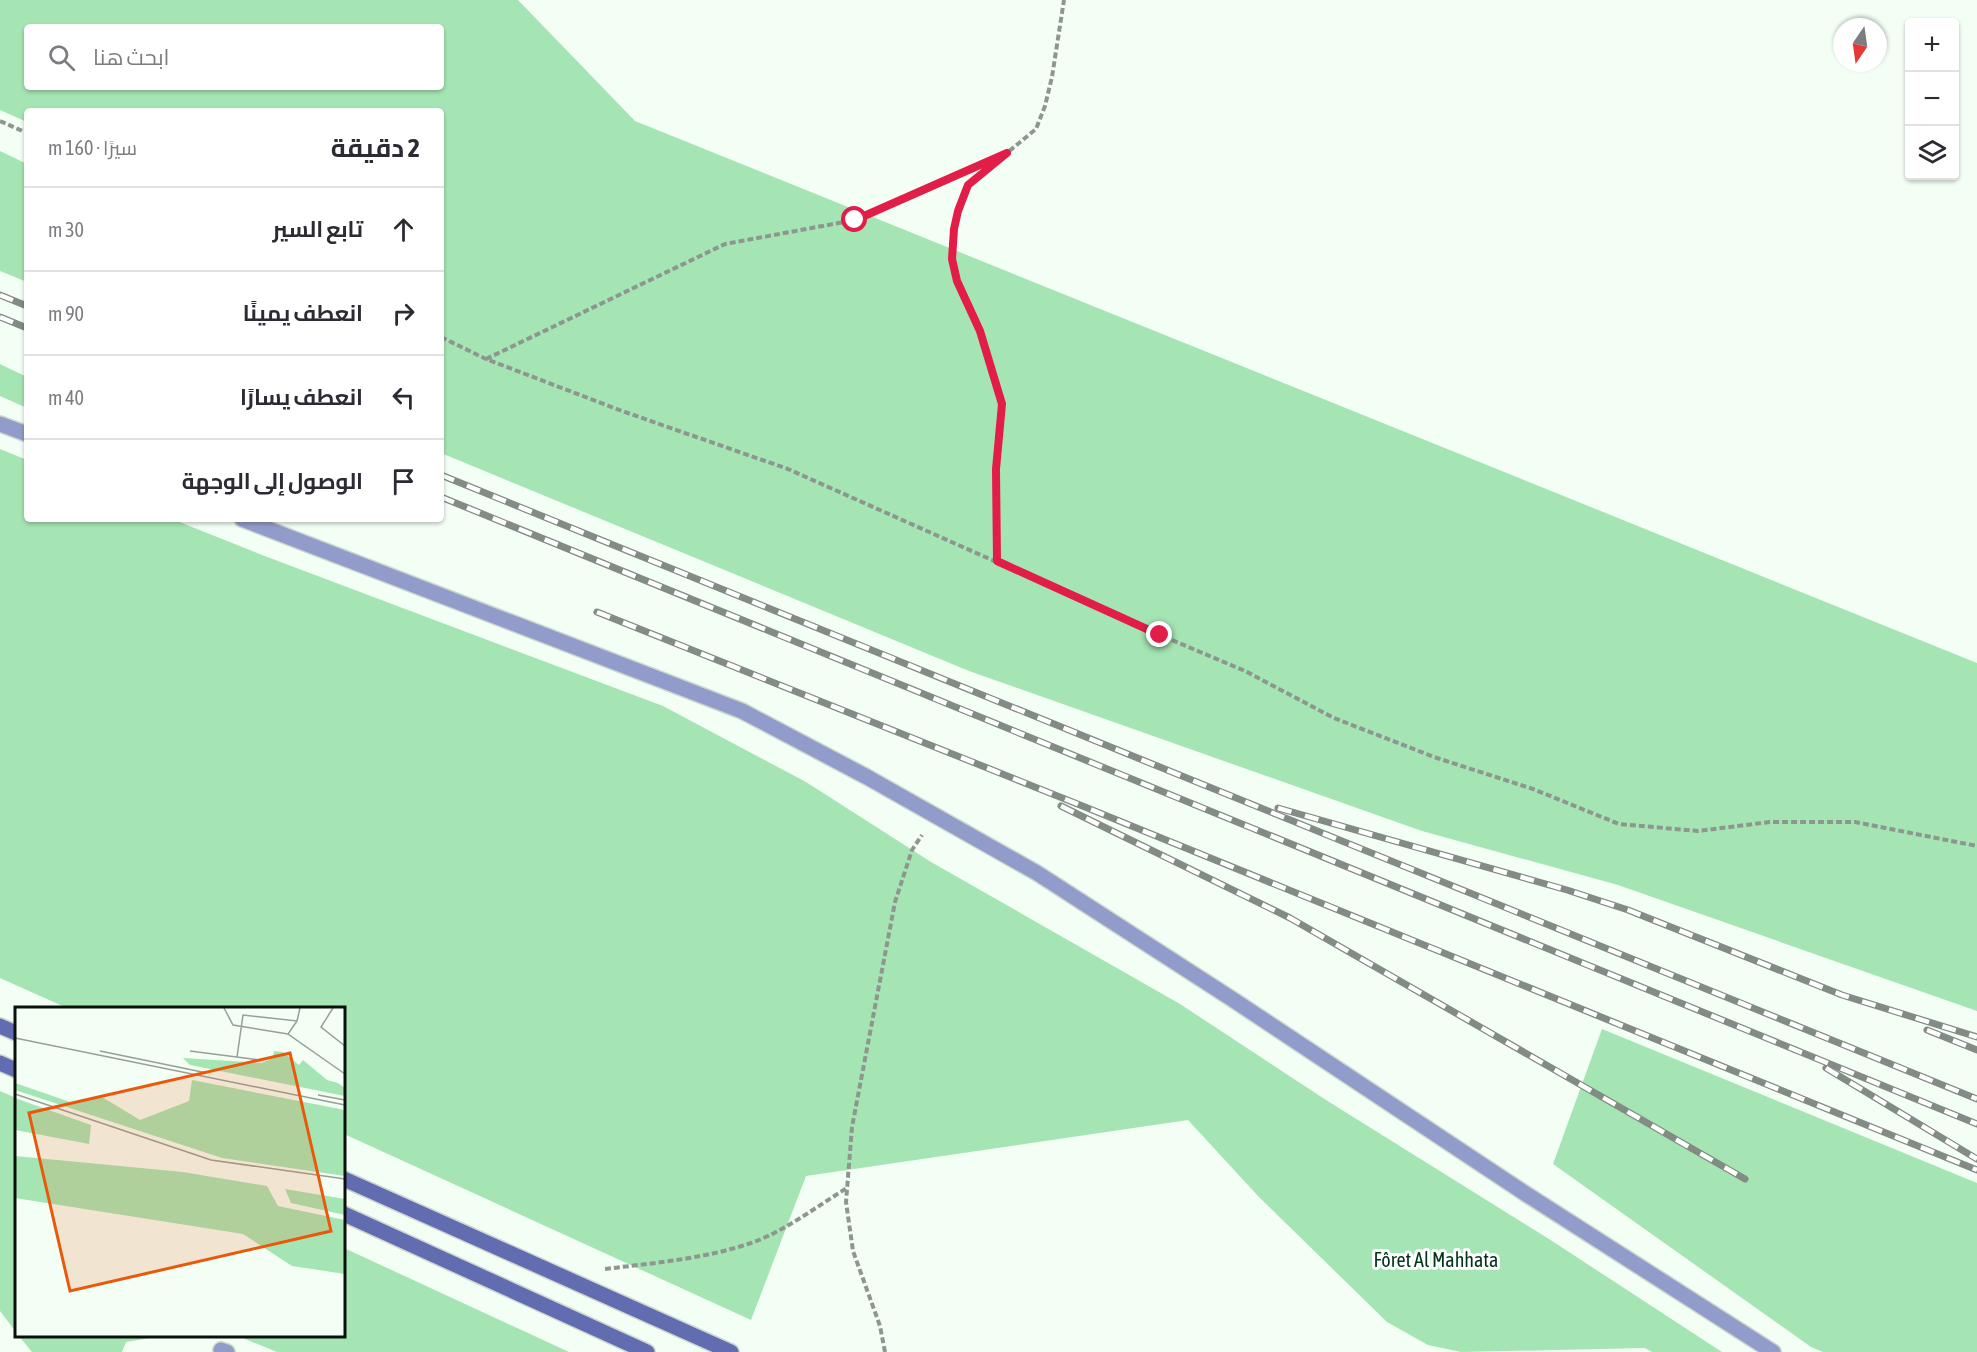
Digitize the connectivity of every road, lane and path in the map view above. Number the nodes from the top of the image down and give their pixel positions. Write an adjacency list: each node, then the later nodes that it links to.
1 (1064, 0): 4 (path)
2 (0, 121): 3 (path)
3 (24, 132)
4 (1007, 153): 6 (path); 10 (path)
5 (444, 338): 6 (path)
6 (486, 359): 10 (path)
7 (0, 424): 8 (street)
8 (24, 433)
9 (250, 522): 11 (street)
10 (997, 561): 12 (path)
11 (935, 815): 18 (path); 24 (street)
12 (1977, 846)
13 (0, 1026): 14 (main road)
14 (15, 1034)
15 (0, 1063): 16 (main road)
16 (15, 1070)
17 (345, 1179): 22 (main road)
18 (848, 1187): 20 (path); 23 (path)
19 (345, 1214): 21 (main road)
20 (600, 1269)
21 (647, 1352)
22 (731, 1352)
23 (885, 1352)
24 (1773, 1352)

